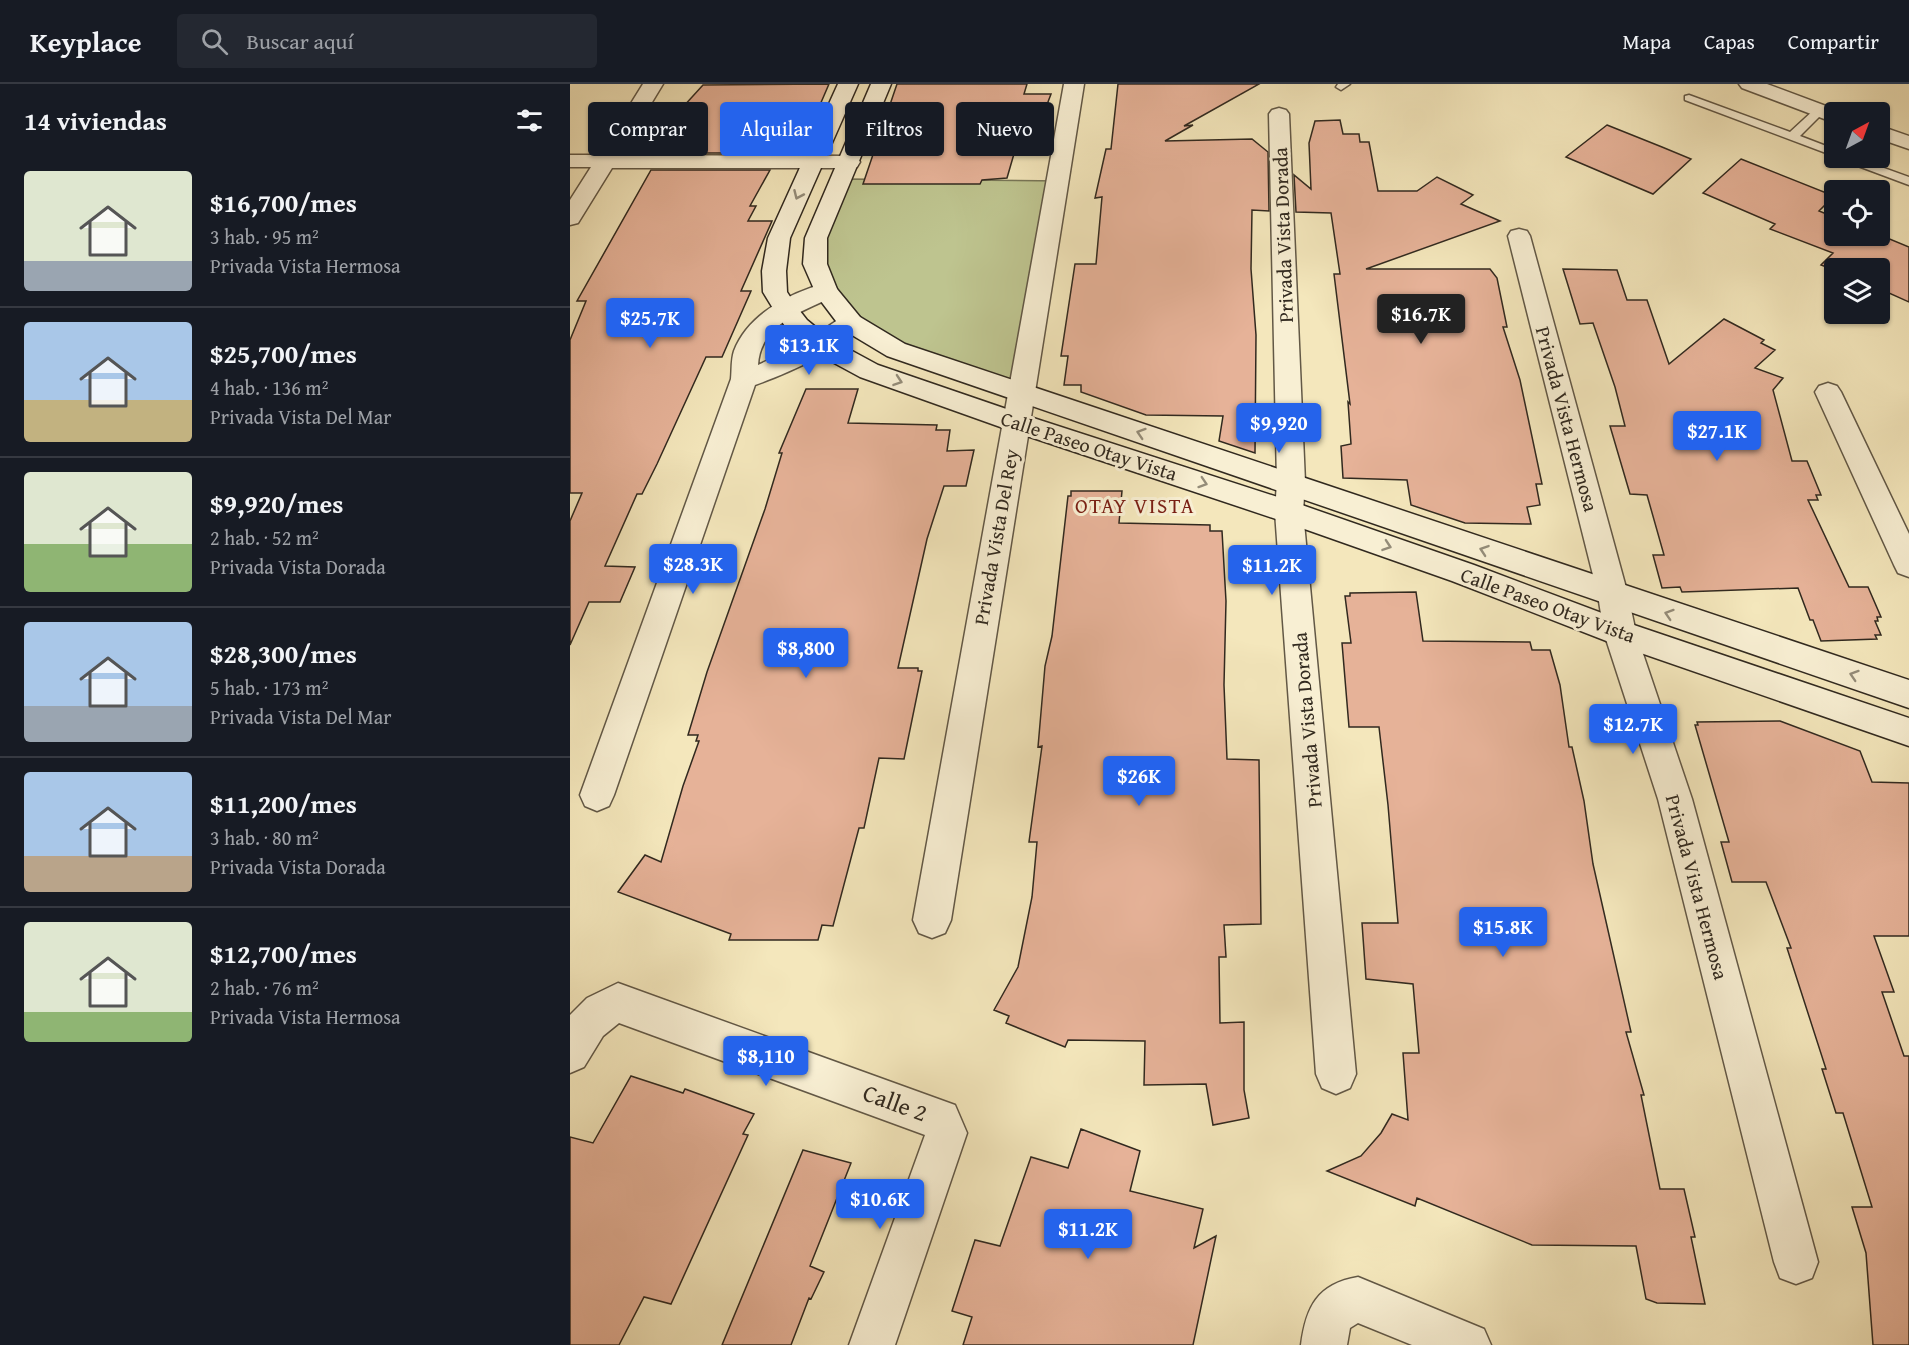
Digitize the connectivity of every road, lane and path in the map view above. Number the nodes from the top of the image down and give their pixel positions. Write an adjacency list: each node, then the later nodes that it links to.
1 (653, 84): 14 (street)
2 (848, 84): 16 (street, Calle Paseo Otay Vista)
3 (881, 84): 17 (street, Calle Paseo Otay Vista)
4 (1074, 84): 27 (street, Privada Vista Del Rey)
5 (1749, 84): 7 (street)
6 (1689, 98): 11 (lane)
7 (1824, 112)
8 (1279, 114): 30 (street, Privada Vista Dorada)
9 (1824, 115): 11 (lane)
10 (1890, 136): 12 (street)
11 (1792, 137): 13 (lane)
12 (1909, 143)
13 (1824, 149)
14 (606, 160): 15 (street); 16 (street); 20 (street)
15 (570, 161)
16 (813, 162): 17 (street); 23 (street, Calle Paseo Otay Vista, one-way to 23)
17 (849, 162): 22 (street, Calle Paseo Otay Vista)
18 (1873, 168): 19 (lane)
19 (1909, 181)
20 (570, 218)
21 (1519, 236): 32 (street, Privada Vista Hermosa)
22 (826, 291): 23 (street); 24 (street, Calle Paseo Otay Vista)
23 (786, 310): 25 (street, Calle Paseo Otay Vista); 26 (street)
24 (851, 323): 25 (street); 27 (street, Calle Paseo Otay Vista)
25 (821, 345): 26 (street); 29 (street, Calle Paseo Otay Vista, one-way to 29)
26 (744, 379): 36 (street)
27 (1020, 392): 29 (street, Privada Vista Del Rey); 30 (street, Calle Paseo Otay Vista, one-way to 27)
28 (1828, 392): 31 (street)
29 (1015, 422): 30 (street, Calle Paseo Otay Vista, one-way to 30); 37 (street, Privada Vista Del Rey)
30 (1290, 497): 32 (street, Calle Paseo Otay Vista, one-way to 30); 33 (street, Calle Paseo Otay Vista, one-way to 33); 39 (street, Privada Vista Dorada)
31 (1909, 565)
32 (1613, 595): 33 (street, Privada Vista Hermosa); 34 (street, Calle Paseo Otay Vista, one-way to 32)
33 (1620, 633): 35 (street, Calle Paseo Otay Vista); 40 (street, Privada Vista Hermosa)
34 (1909, 694)
35 (1909, 732)
36 (597, 795)
37 (932, 920)
38 (570, 1053): 42 (street, Calle 2)
39 (1336, 1074)
40 (1796, 1262)
41 (1328, 1328): 43 (street)
42 (872, 1345)
43 (1468, 1345)

